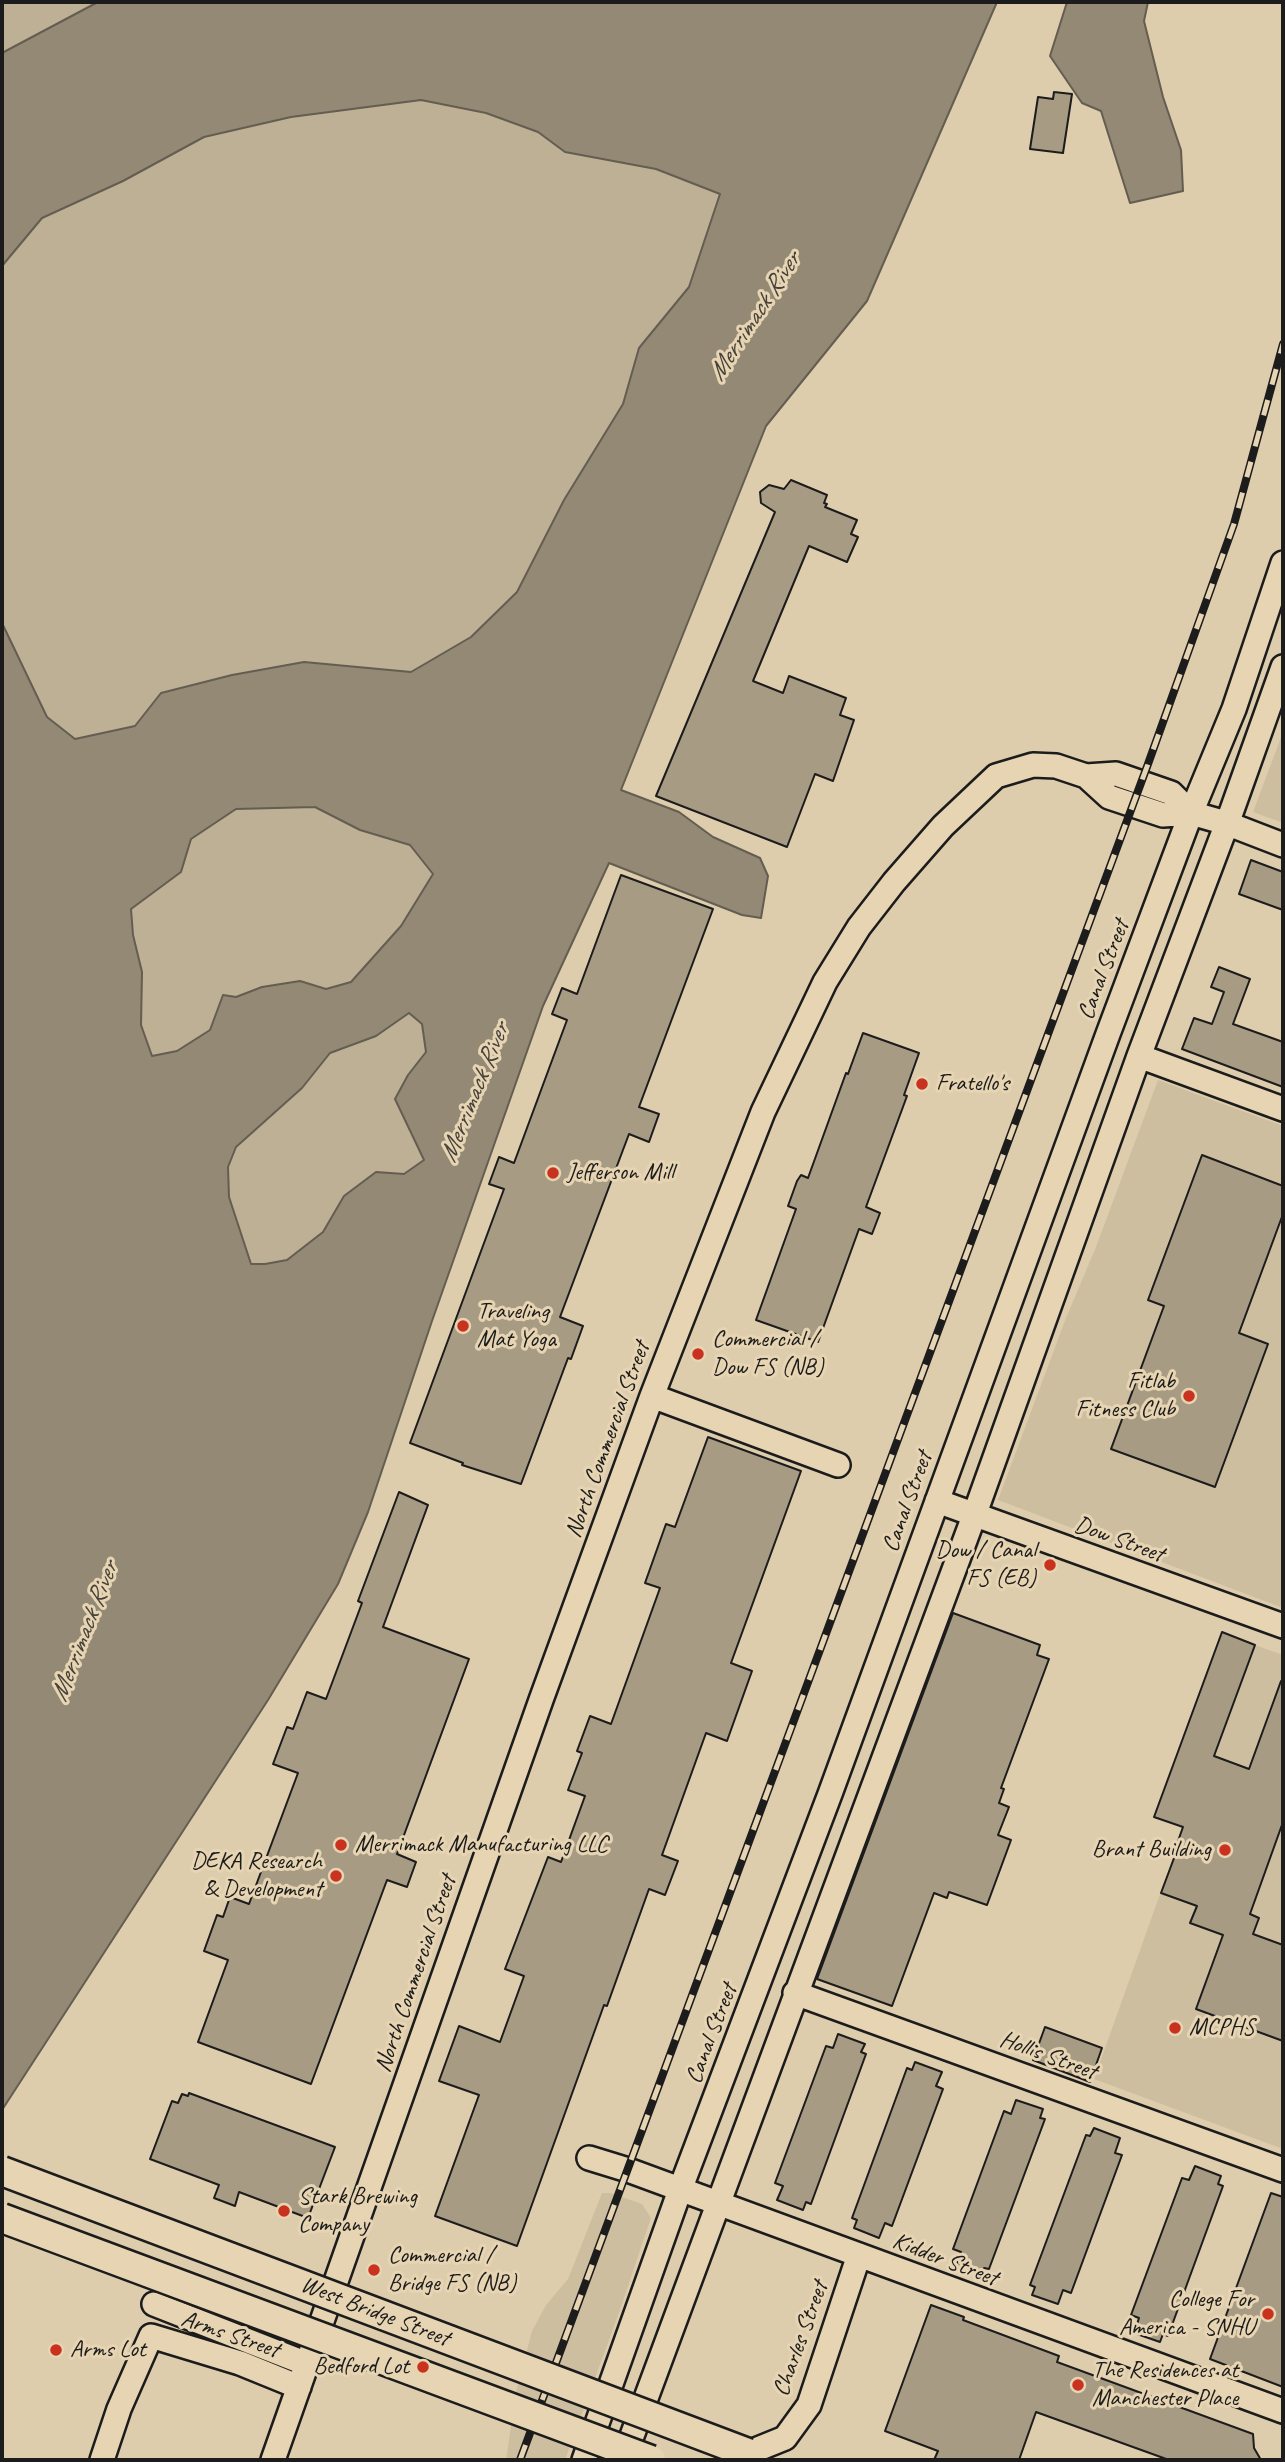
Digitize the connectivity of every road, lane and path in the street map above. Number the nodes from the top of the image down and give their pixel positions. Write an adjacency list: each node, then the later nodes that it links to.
1 (1283, 563): 3 (street, Canal Street)
2 (1283, 667): 4 (street)
3 (1191, 813): 4 (street, North Commercial Street); 8 (street, North Commercial Street); 10 (street, Canal Street)
4 (1227, 823): 5 (street, North Commercial Street); 6 (street)
5 (1283, 845)
6 (1139, 1056): 7 (street); 11 (street)
7 (1283, 1109)
8 (652, 1396): 9 (street); 22 (street, North Commercial Street)
9 (838, 1465)
10 (937, 1502): 11 (street, Dow Street); 17 (street, Canal Street)
11 (974, 1516): 12 (street, Dow Street); 13 (street)
12 (1283, 1626)
13 (795, 1993): 15 (street, Hollis Street); 18 (street)
14 (589, 2158): 17 (street, Kidder Street)
15 (1283, 2170)
16 (2, 2171): 25 (main road, West Bridge Street, bridge)
17 (680, 2190): 18 (street, Kidder Street); 28 (street, Canal Street)
18 (718, 2203): 20 (street, Kidder Street); 29 (street)
19 (2, 2218): 30 (main road, West Bridge Street, bridge)
20 (859, 2255): 24 (street, Kidder Street); 25 (street, Charles Street)
21 (154, 2304): 22 (street, Arms Street)
22 (307, 2364): 23 (street, North Commercial Street)
23 (299, 2387): 26 (street, Arms Street); 27 (street, North Commercial Street)
24 (1283, 2411)
25 (748, 2453)
26 (102, 2460)
27 (273, 2460)
28 (584, 2460)
29 (622, 2460)
30 (650, 2460)

